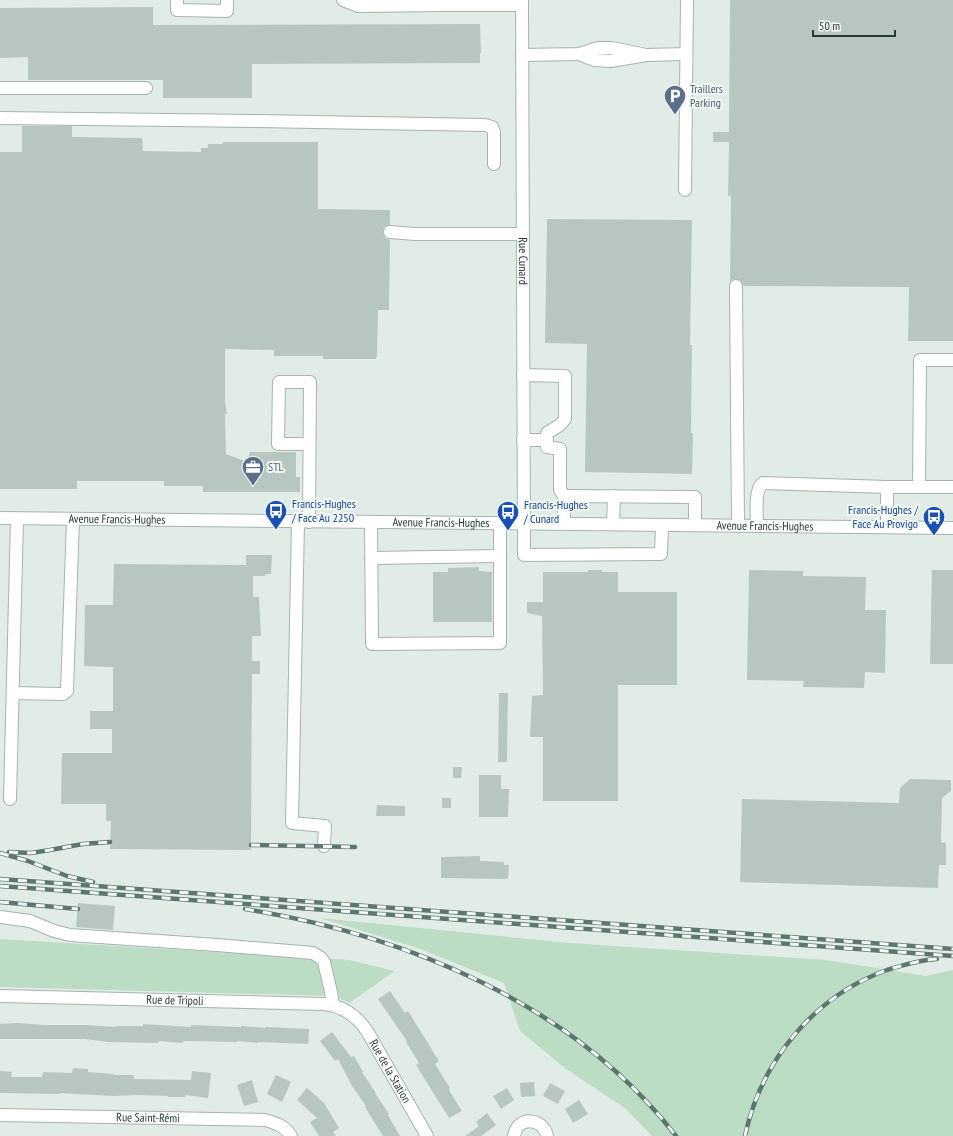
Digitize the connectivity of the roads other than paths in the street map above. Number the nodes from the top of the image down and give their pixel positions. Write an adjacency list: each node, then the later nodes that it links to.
1 (177, 0): 2 (street)
2 (227, 0)
3 (343, 0): 5 (street)
4 (687, 0): 7 (street)
5 (446, 2): 6 (street)
6 (522, 3): 8 (street, Rue Cunard)
7 (686, 54): 8 (street); 13 (street)
8 (522, 55): 15 (street, Rue Cunard)
9 (0, 88): 10 (street)
10 (146, 88)
11 (0, 118): 12 (street)
12 (494, 164)
13 (684, 190)
14 (390, 232): 15 (street)
15 (523, 234): 18 (street, Rue Cunard)
16 (736, 286): 38 (street)
17 (953, 360): 23 (street)
18 (523, 375): 19 (street, Rue Cunard); 20 (street)
19 (523, 440): 20 (street); 33 (street, Rue Cunard)
20 (547, 440): 25 (street)
21 (309, 444): 21 (street); 30 (street)
22 (887, 487): 23 (street); 39 (street); 40 (street)
23 (919, 487): 24 (street)
24 (953, 487)
25 (564, 496): 26 (street); 34 (street)
26 (614, 496): 35 (street); 37 (street)
27 (0, 518): 28 (street, Avenue Francis-Hughes)
28 (17, 519): 29 (street, Avenue Francis-Hughes); 44 (street)
29 (73, 519): 30 (street, Avenue Francis-Hughes); 44 (street)
30 (303, 522): 31 (street, Avenue Francis-Hughes); 46 (street)
31 (371, 522): 32 (street, Avenue Francis-Hughes); 43 (street)
32 (500, 523): 33 (street, Avenue Francis-Hughes); 42 (street)
33 (523, 523): 34 (street, Avenue Francis-Hughes); 36 (street, Rue Cunard)
34 (564, 524): 35 (street, Avenue Francis-Hughes)
35 (613, 524): 36 (street, Avenue Francis-Hughes)
36 (662, 525): 37 (street, Avenue Francis-Hughes)
37 (695, 525): 38 (street, Avenue Francis-Hughes)
38 (738, 526): 39 (street, Avenue Francis-Hughes)
39 (757, 526): 40 (street, Avenue Francis-Hughes)
40 (888, 527): 41 (street, Avenue Francis-Hughes)
41 (953, 528)
42 (500, 556): 43 (street); 43 (street)
43 (371, 558)
44 (13, 693): 45 (street)
45 (10, 799)
46 (324, 846)
47 (0, 917): 49 (street)
48 (0, 996): 49 (street, Rue de Tripoli)
49 (332, 1005): 50 (street, Rue de Tripoli)
50 (348, 1011): 53 (street, Rue de la Station)
51 (0, 1115): 52 (street, Rue Saint-Rémi)
52 (291, 1136)
53 (427, 1136)
54 (514, 1136): 55 (street)
55 (547, 1136)

